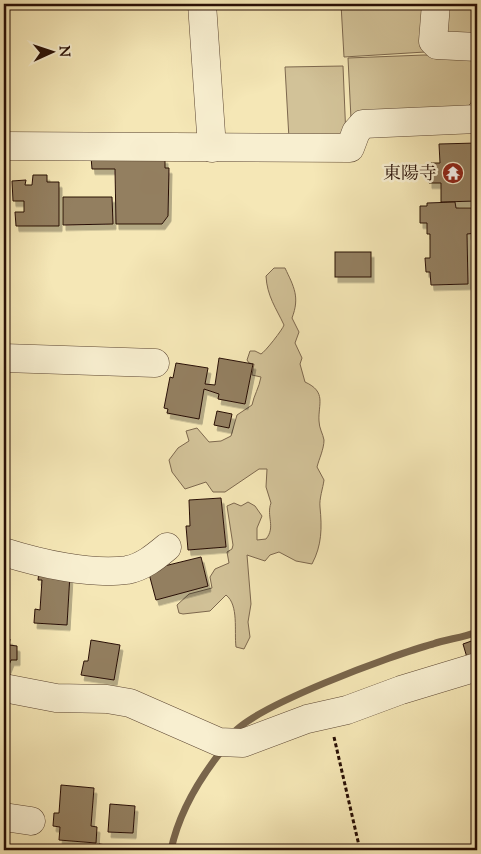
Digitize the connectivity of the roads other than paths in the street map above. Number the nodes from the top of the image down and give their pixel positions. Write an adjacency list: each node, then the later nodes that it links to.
1 (202, 4): 6 (lane)
2 (436, 4): 3 (lane)
3 (477, 47)
4 (477, 116): 6 (lane)
5 (4, 146): 6 (lane)
6 (212, 148)
7 (4, 358): 8 (lane)
8 (155, 363)
9 (167, 547): 10 (lane)
10 (4, 552)
11 (477, 667): 12 (lane)
12 (4, 688)
13 (4, 816): 14 (lane)
14 (31, 822)

